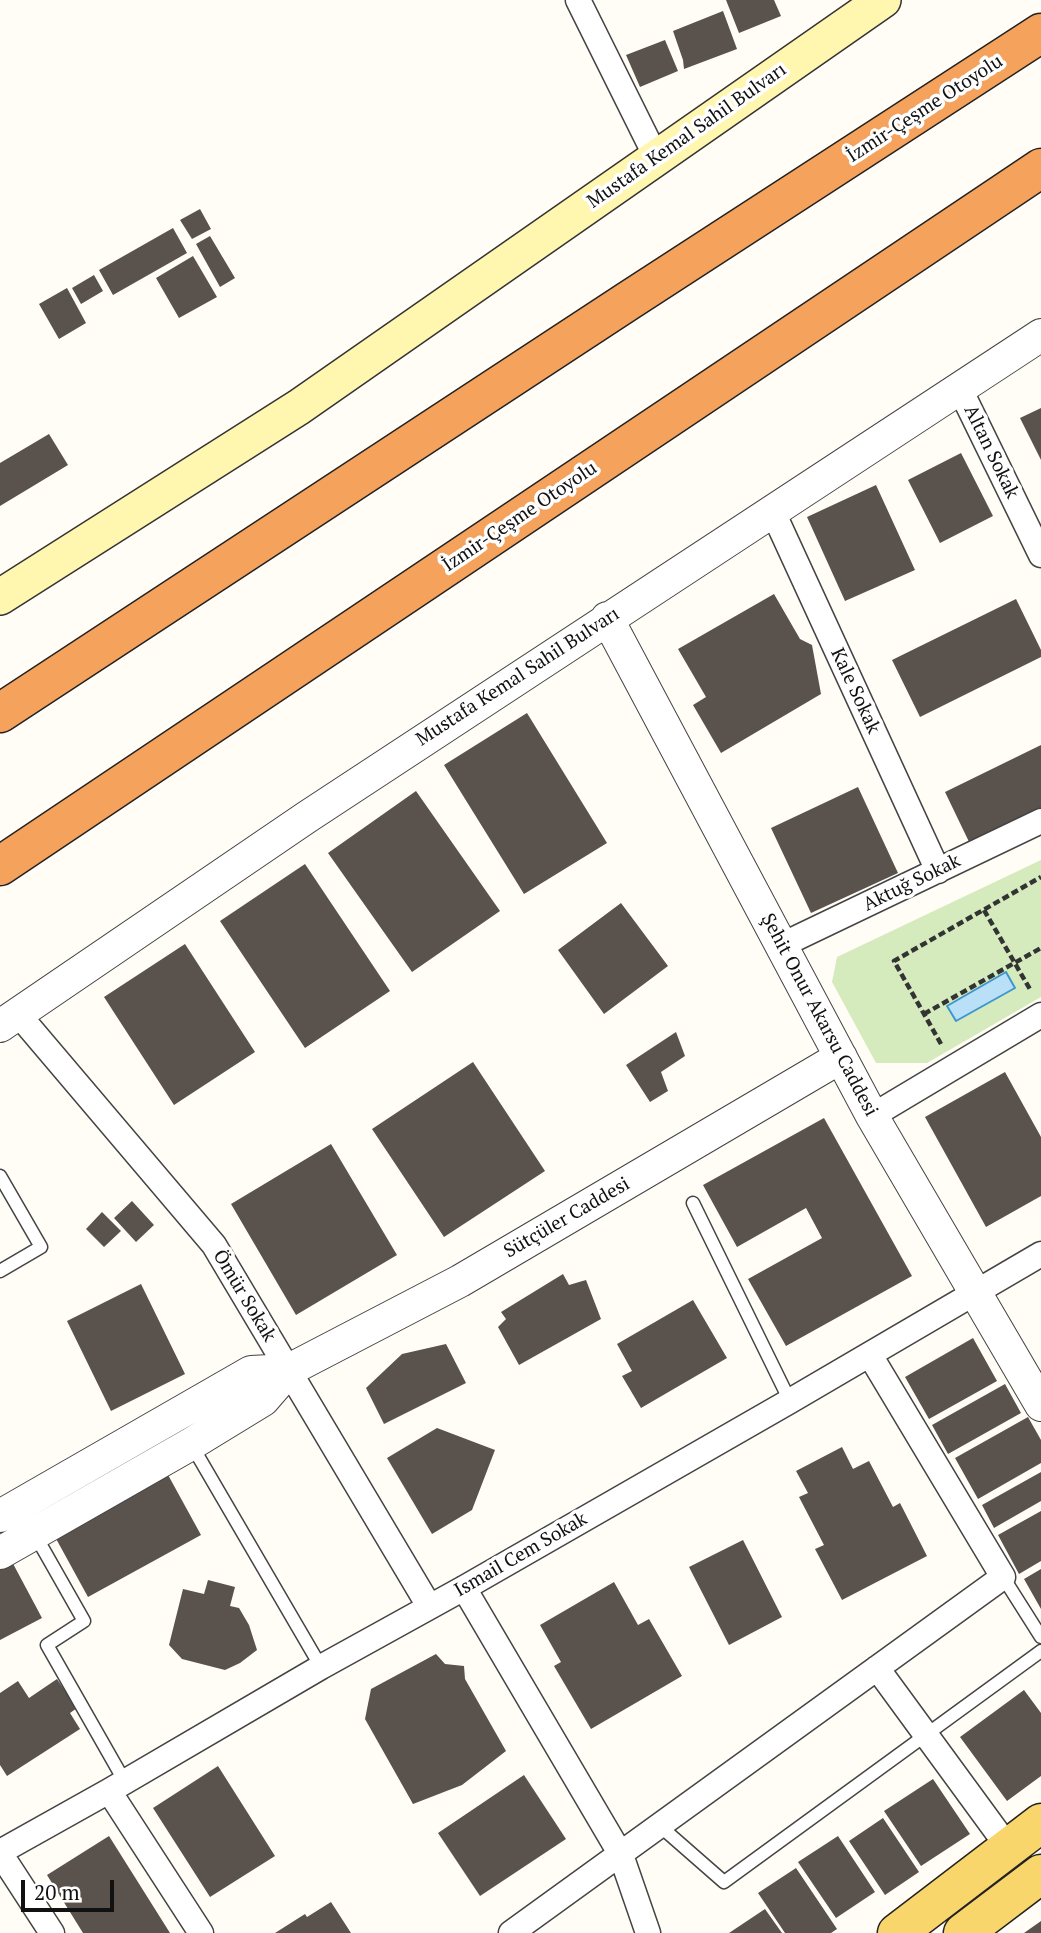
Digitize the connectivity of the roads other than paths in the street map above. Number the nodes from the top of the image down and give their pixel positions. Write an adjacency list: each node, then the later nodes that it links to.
1 (578, 0): 4 (street)
2 (883, 0): 4 (main road, Mustafa Kemal Sahil Bulvarı)
3 (1041, 33): 12 (highway, İzmir-Çeşme Otoyolu)
4 (656, 157): 10 (main road, Mustafa Kemal Sahil Bulvarı)
5 (1041, 168): 14 (highway, İzmir-Çeşme Otoyolu)
6 (1041, 335): 7 (street, Mustafa Kemal Sahil Bulvarı)
7 (959, 387): 8 (street, Mustafa Kemal Sahil Bulvarı); 9 (street, Altan Sokak)
8 (772, 512): 11 (street, Mustafa Kemal Sahil Bulvarı); 15 (street, Kale Sokak)
9 (1041, 555)
10 (0, 597)
11 (607, 618): 16 (street, Şehit Onur Akarsu Caddesi); 18 (street, Mustafa Kemal Sahil Bulvarı)
12 (0, 713)
13 (1041, 821): 15 (street, Aktuğ Sokak)
14 (0, 866)
15 (937, 871): 16 (street, Aktuğ Sokak)
16 (782, 945): 19 (street, Şehit Onur Akarsu Caddesi)
17 (1038, 1006): 20 (street)
18 (9, 1020): 27 (street, Ömür Sokak)
19 (841, 1057): 20 (street, Şehit Onur Akarsu Caddesi); 27 (street, Sütçüler Caddesi)
20 (872, 1116): 25 (street, Şehit Onur Akarsu Caddesi)
21 (0, 1176): 24 (lane)
22 (693, 1203): 28 (lane)
23 (1041, 1254): 25 (street, Ismail Cem Sokak)
24 (0, 1272)
25 (974, 1293): 26 (street, Ismail Cem Sokak); 29 (street, Şehit Onur Akarsu Caddesi)
26 (870, 1355): 28 (street, Ismail Cem Sokak); 34 (street)
27 (289, 1370): 30 (street, Sütçüler Caddesi); 31 (street, Sütçüler Caddesi); 36 (street, Ömür Sokak)
28 (790, 1401): 35 (street, Ismail Cem Sokak)
29 (1041, 1405)
30 (191, 1444): 32 (street, Sütçüler Caddesi); 39 (lane)
31 (0, 1516)
32 (34, 1533): 33 (street, Sütçüler Caddesi); 42 (lane)
33 (0, 1553)
34 (1003, 1577): 37 (lane); 40 (street)
35 (464, 1588): 36 (street, Ismail Cem Sokak); 47 (street)
36 (429, 1606): 39 (street, Ismail Cem Sokak)
37 (1041, 1637)
38 (1041, 1651): 41 (lane)
39 (321, 1667): 42 (street, Ismail Cem Sokak)
40 (877, 1668): 41 (street); 44 (street)
41 (927, 1736): 44 (lane); 45 (street)
42 (117, 1787): 46 (street, Ismail Cem Sokak); 50 (street)
43 (1041, 1823): 45 (main road)
44 (660, 1826): 47 (street)
45 (1008, 1847): 53 (main road)
46 (0, 1852): 49 (street)
47 (621, 1854): 51 (street); 52 (street)
48 (1041, 1874): 54 (main road)
49 (52, 1933)
50 (201, 1933)
51 (512, 1933)
52 (648, 1933)
53 (897, 1933)
54 (963, 1933)

